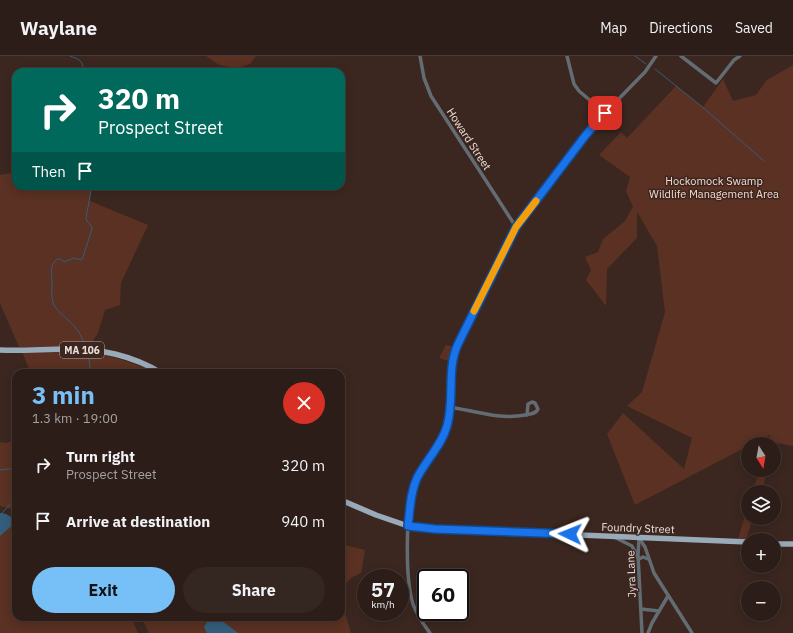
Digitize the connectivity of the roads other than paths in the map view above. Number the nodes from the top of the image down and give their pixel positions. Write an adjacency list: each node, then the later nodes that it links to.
1 (420, 56): 7 (street, Howard Street)
2 (567, 56): 6 (street)
3 (656, 56): 6 (street)
4 (681, 56): 5 (street)
5 (740, 56)
6 (605, 113): 7 (street)
7 (516, 227): 10 (street)
8 (0, 350): 9 (main road, MA 106)
9 (152, 369)
10 (450, 407): 11 (street); 13 (street)
11 (527, 415)
12 (345, 502): 13 (main road, Foundry Street)
13 (408, 526): 14 (main road, Foundry Street); 24 (street)
14 (613, 537): 15 (main road, Foundry Street); 19 (street)
15 (639, 538): 16 (main road, Foundry Street); 19 (street, Jyra Lane); 20 (street)
16 (741, 542)
17 (781, 544): 18 (main road)
18 (793, 544)
19 (639, 559): 20 (street); 22 (street, Jyra Lane)
20 (648, 559): 21 (street)
21 (668, 596): 23 (street); 27 (street)
22 (641, 608): 23 (street, Jyra Lane); 25 (street, Jyra Lane)
23 (659, 611): 26 (street)
24 (430, 633)
25 (642, 633)
26 (648, 633)
27 (692, 633)

